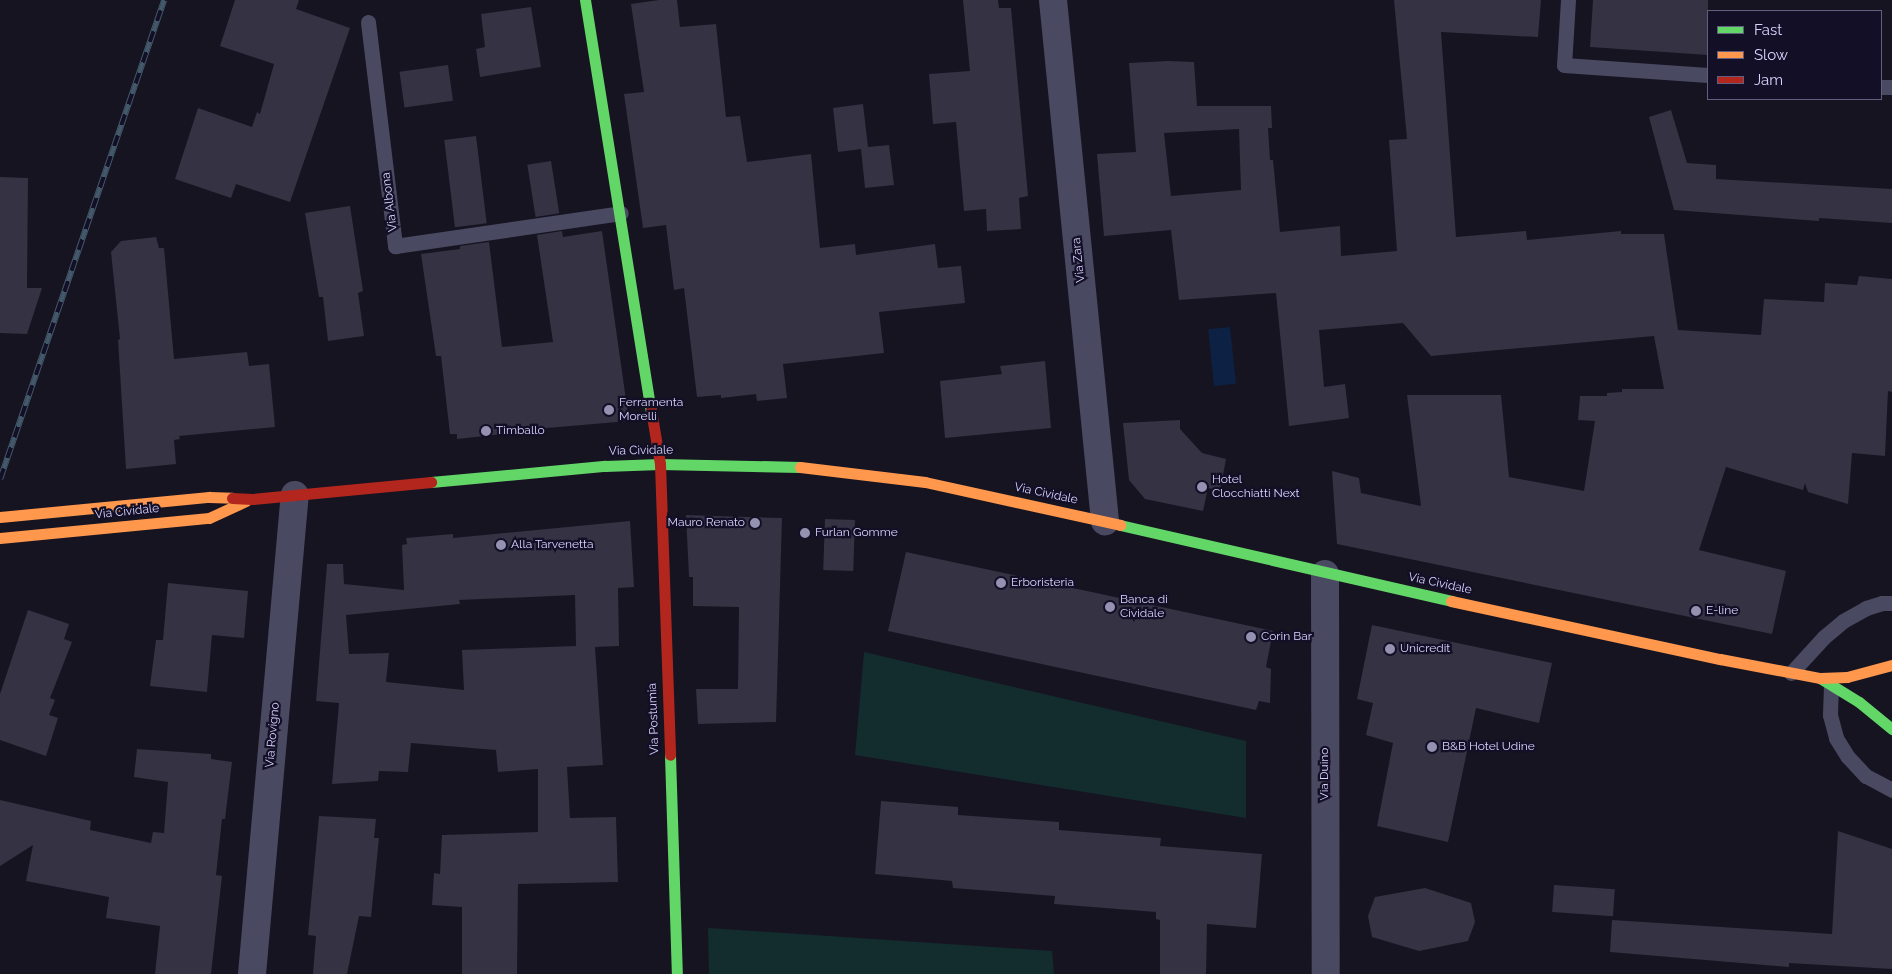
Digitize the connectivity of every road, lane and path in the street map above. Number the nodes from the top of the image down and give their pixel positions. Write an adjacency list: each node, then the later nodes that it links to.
1 (585, 0): 6 (main road)
2 (1054, 0): 11 (street, Via Zara)
3 (1568, 0): 5 (lane)
4 (368, 22): 6 (lane, Via Albona)
5 (1707, 75)
6 (620, 213): 7 (main road)
7 (660, 464): 8 (main road, Via Cividale); 11 (main road, Via Cividale); 21 (main road, Via Postumia)
8 (295, 495): 9 (main road, Via Cividale); 20 (street, Via Rovigno)
9 (252, 499): 10 (main road, Via Cividale); 12 (main road, Via Cividale)
10 (0, 517)
11 (1104, 520): 13 (main road, Via Cividale)
12 (0, 538)
13 (1325, 574): 16 (main road, Via Cividale); 22 (street, Via Duino)
14 (1892, 603): 16 (lane)
15 (1892, 665): 17 (main road)
16 (1791, 673): 17 (main road, Via Cividale)
17 (1826, 682): 18 (main road); 19 (lane)
18 (1892, 729)
19 (1892, 790)
20 (252, 974)
21 (676, 974)
22 (1326, 974)

